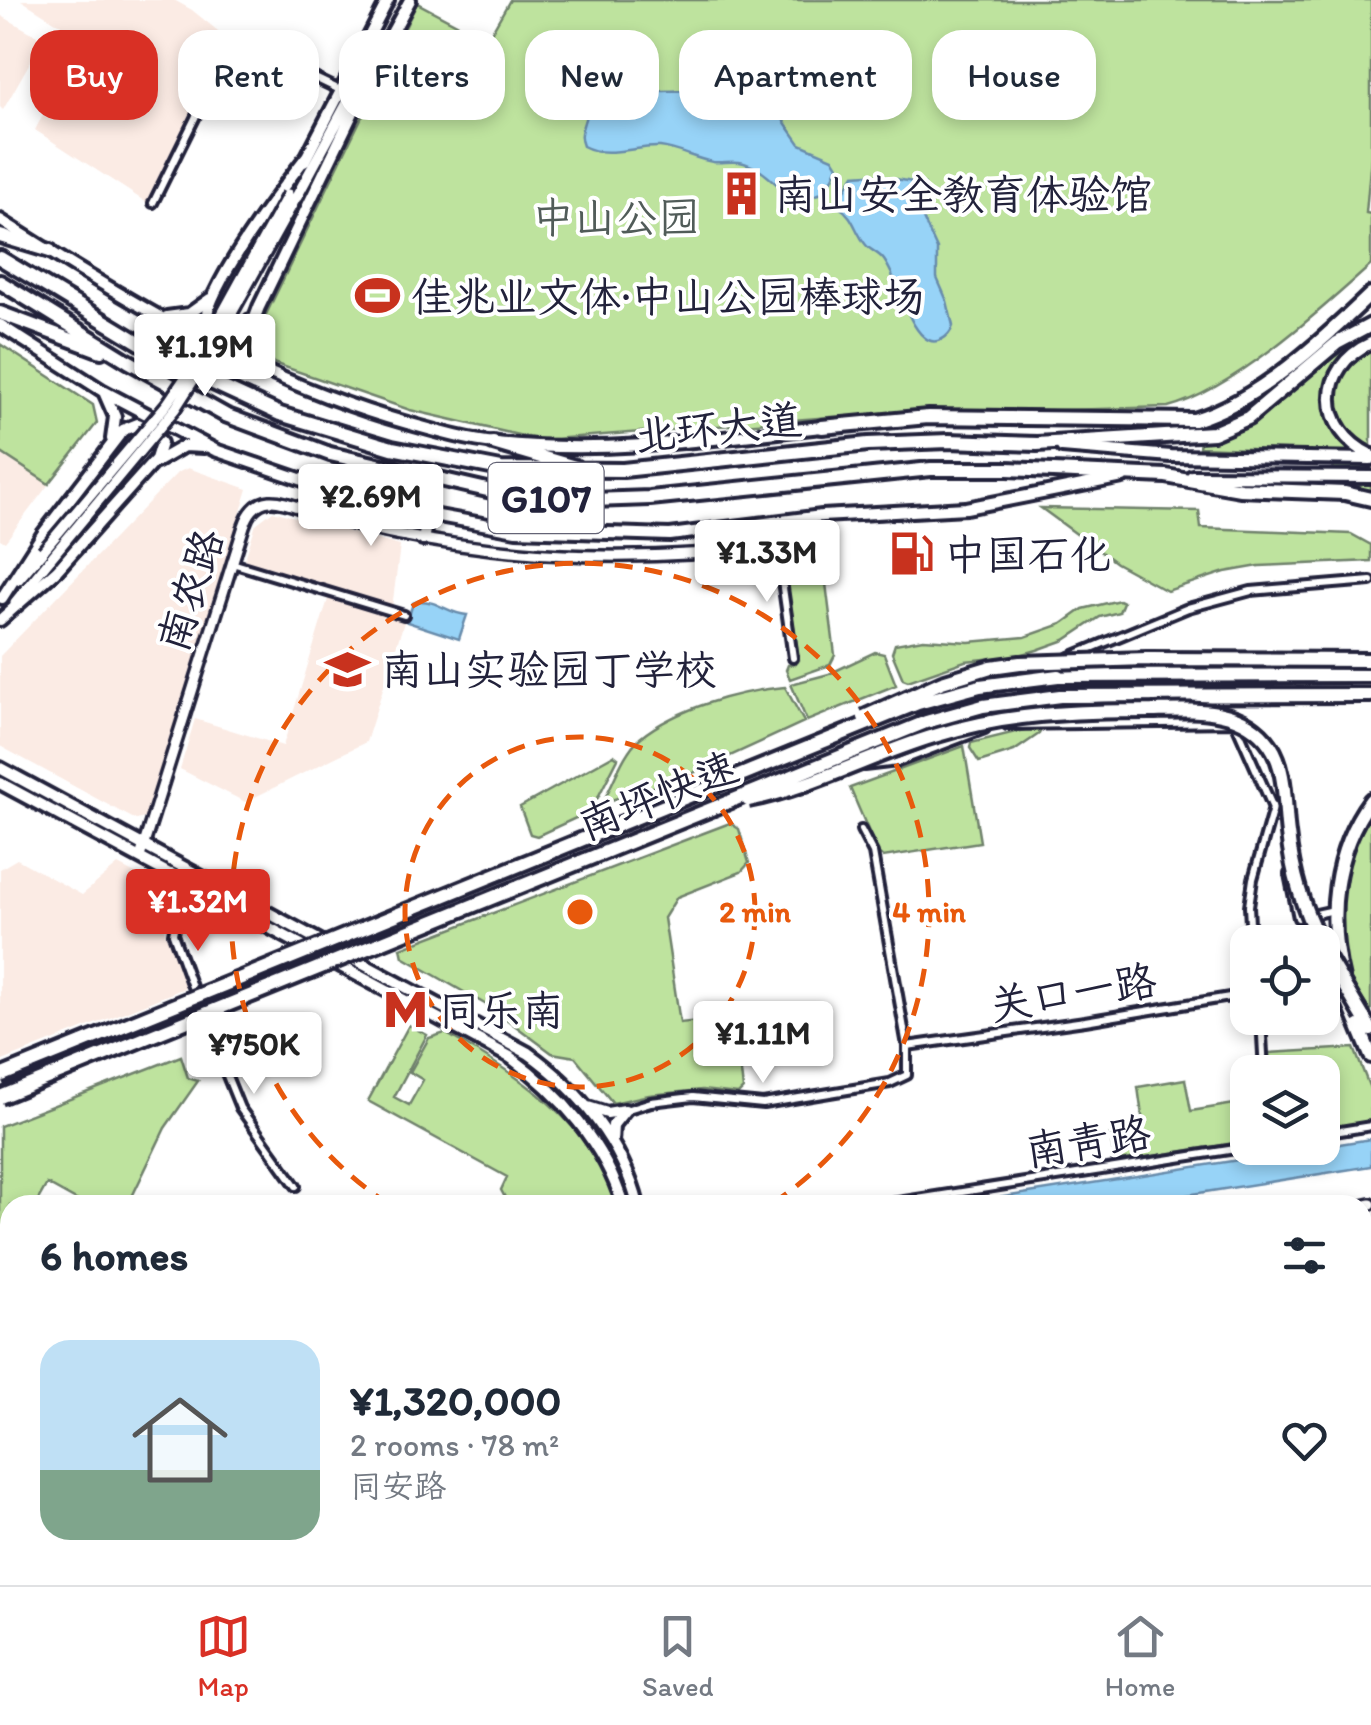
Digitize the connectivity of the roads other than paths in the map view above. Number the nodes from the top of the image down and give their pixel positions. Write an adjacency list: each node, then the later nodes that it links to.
1 (388, 0): 3 (main road)
2 (410, 0): 4 (main road)
3 (373, 30)
4 (394, 30)
5 (339, 90): 11 (street)
6 (339, 98): 9 (main road)
7 (339, 114): 9 (main road)
8 (349, 120): 19 (main road)
9 (312, 158): 10 (main road); 17 (main road)
10 (292, 196): 44 (street, bridge)
11 (153, 203)
12 (0, 220): 14 (main road)
13 (0, 236): 14 (highway)
14 (50, 252): 20 (main road)
15 (0, 258): 35 (highway, 北环大道 / G107)
16 (0, 282): 25 (highway, 北环大道 / G107)
17 (217, 291): 19 (main road); 20 (main road)
18 (1371, 294): 28 (highway)
19 (259, 307): 26 (main road)
20 (151, 311): 26 (main road)
21 (0, 313): 25 (highway)
22 (0, 325): 27 (main road)
23 (1371, 326): 30 (highway, G107)
24 (1371, 343): 33 (main road)
25 (128, 361): 36 (highway, 北环大道 / G107)
26 (263, 370): 29 (main road)
27 (104, 391): 31 (main road); 32 (main road)
28 (822, 427): 29 (main road)
29 (493, 443): 35 (highway)
30 (1037, 444): 33 (main road, 北环大道); 35 (highway, 北环大道 / G107)
31 (215, 450): 34 (main road); 40 (main road)
32 (105, 453): 34 (main road); 47 (main road)
33 (1371, 457)
34 (144, 472): 49 (main road)
35 (592, 472)
36 (1139, 474): 38 (highway, 北环大道 / G107); 41 (main road)
37 (1371, 477): 38 (main road)
38 (1239, 482): 39 (highway, G107)
39 (1371, 499)
40 (428, 515): 41 (main road); 42 (main road)
41 (773, 522): 43 (street)
42 (423, 540): 43 (street, 南农路); 45 (street, 南农路)
43 (776, 546): 50 (street)
44 (47, 554): 47 (street); 49 (street)
45 (232, 563): 48 (street); 64 (street, 南农路)
46 (1371, 582): 57 (street)
47 (1, 600)
48 (404, 616)
49 (0, 620)
50 (793, 658)
51 (1371, 660): 56 (highway, bridge)
52 (1371, 675): 56 (highway, 南坪快速, bridge)
53 (1278, 695): 54 (highway, 南坪快速); 55 (highway); 61 (highway, 南坪快速, bridge)
54 (1371, 695)
55 (1371, 704)
56 (813, 745): 80 (highway, 南坪快速, bridge)
57 (816, 761): 62 (street); 72 (street)
58 (0, 768): 64 (main road)
59 (0, 783): 65 (main road)
60 (1371, 800): 69 (highway)
61 (713, 808): 71 (highway, bridge); 81 (highway, 南坪快速, bridge)
62 (1272, 808): 69 (street); 70 (street)
63 (861, 830): 78 (street)
64 (144, 844): 65 (street, 南农路); 82 (main road)
65 (140, 857): 66 (main road)
66 (171, 874): 67 (main road); 68 (main road)
67 (204, 892): 68 (main road); 89 (main road)
68 (178, 907): 75 (street)
69 (1334, 910): 79 (highway)
70 (1250, 925)
71 (1312, 925)
72 (400, 933)
73 (1340, 977): 77 (highway, bridge)
74 (1230, 997): 78 (street, 关口一路)
75 (197, 1001)
76 (200, 1010): 92 (street)
77 (1371, 1030)
78 (907, 1046): 83 (street)
79 (1371, 1056)
80 (0, 1076)
81 (0, 1097)
82 (584, 1105): 83 (main road); 86 (main road)
83 (626, 1110): 86 (main road)
84 (1371, 1126): 85 (street)
85 (1340, 1131)
86 (612, 1144): 88 (main road)
87 (1230, 1149): 95 (street, 南青路)
88 (620, 1157): 89 (main road); 90 (main road)
89 (606, 1165): 91 (main road)
90 (630, 1179): 91 (main road); 94 (main road)
91 (616, 1185): 93 (main road)
92 (296, 1186)
93 (620, 1195)
94 (635, 1195)
95 (942, 1195)

